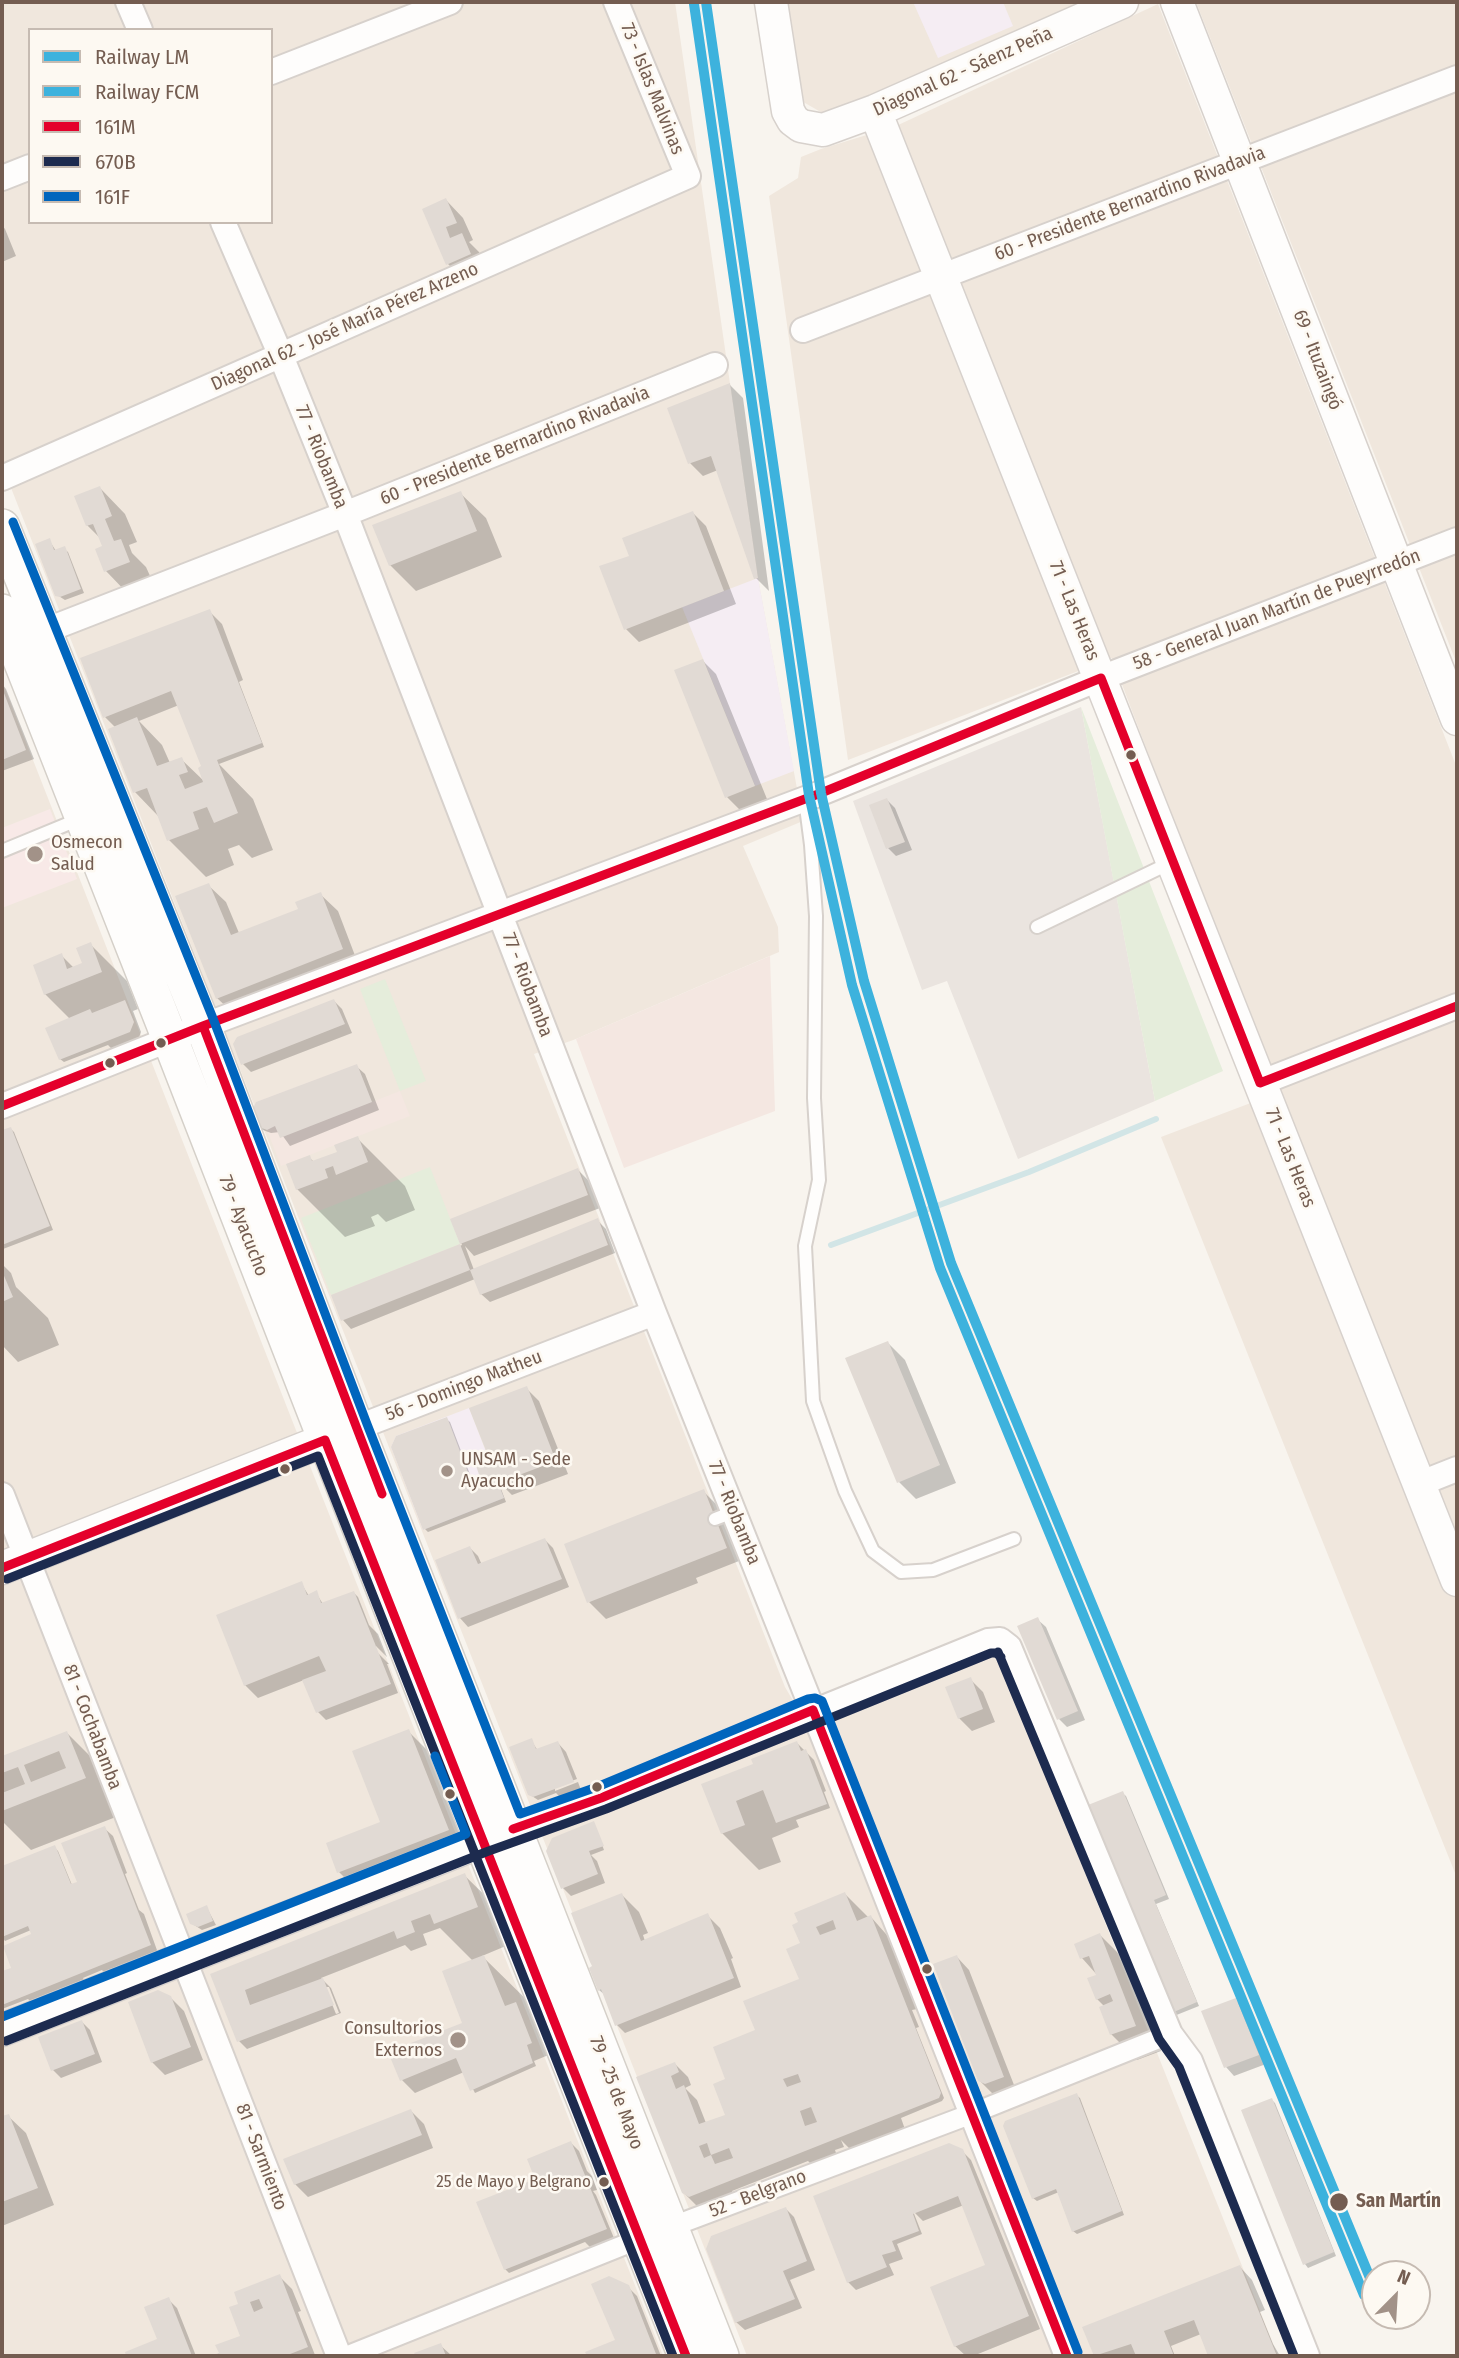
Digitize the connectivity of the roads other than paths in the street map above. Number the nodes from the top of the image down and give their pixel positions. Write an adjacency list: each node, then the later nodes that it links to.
1 (128, 2): 7 (street)
2 (450, 2): 8 (street)
3 (616, 2): 13 (street, 73 - Islas Malvinas)
4 (771, 2): 10 (street, Diagonal 62 - Sáenz Peña)
5 (1122, 2): 10 (street, Diagonal 62 - Sáenz Peña)
6 (1177, 2): 11 (street, 69 - Ituzaingó)
7 (139, 28)
8 (273, 71)
9 (1457, 78): 11 (street, 60 - Presidente Bernardino Rivadavia)
10 (875, 111): 16 (street, 71 - Las Heras)
11 (1241, 161): 16 (street, 60 - Presidente Bernardino Rivadavia); 24 (street, 69 - Ituzaingó)
12 (28, 168): 14 (street)
13 (688, 176): 18 (street, Diagonal 62 - José María Pérez Arzeno)
14 (2, 178)
15 (224, 224): 18 (street, 77 - Riobamba)
16 (942, 278): 17 (street, 60 - Presidente Bernardino Rivadavia); 26 (street, 71 - Las Heras)
17 (803, 330)
18 (281, 356): 20 (street, Diagonal 62 - José María Pérez Arzeno); 21 (street, 77 - Riobamba)
19 (715, 365): 21 (street, 60 - Presidente Bernardino Rivadavia)
20 (2, 478)
21 (345, 514): 25 (street, 60 - Presidente Bernardino Rivadavia); 32 (street, 77 - Riobamba)
22 (2, 527): 25 (main road, 79 - Ayacucho)
23 (1457, 540): 24 (street, 58 - General Juan Martín de Pueyrredón)
24 (1396, 565): 26 (street, 58 - General Juan Martín de Pueyrredón); 27 (street, 69 - Ituzaingó)
25 (15, 634): 29 (main road, 79 - Ayacucho); 35 (main road, 79 - Ayacucho)
26 (1101, 678): 28 (street, 58 - General Juan Martín de Pueyrredón); 31 (street, 71 - Las Heras)
27 (1457, 719)
28 (805, 799): 32 (street, 58 - General Juan Martín de Pueyrredón); 44 (lane)
29 (82, 817): 30 (lane); 36 (main road, 79 - Ayacucho)
30 (2, 851)
31 (1172, 862): 33 (lane); 37 (street, 71 - Las Heras)
32 (499, 913): 35 (street, 58 - General Juan Martín de Pueyrredón); 39 (street, 77 - Riobamba)
33 (1037, 927)
34 (1457, 1006): 37 (street)
35 (203, 1026): 36 (street, 58 - General Juan Martín de Pueyrredón); 40 (main road, 79 - Ayacucho)
36 (170, 1039): 38 (street, 58 - General Juan Martín de Pueyrredón); 40 (main road, 79 - Ayacucho)
37 (1260, 1083): 42 (street, 71 - Las Heras)
38 (2, 1106)
39 (654, 1313): 40 (street, 56 - Domingo Matheu); 47 (street, 77 - Riobamba)
40 (341, 1434): 45 (street, 56 - Domingo Matheu); 48 (main road, 79 - Ayacucho)
41 (1457, 1468): 42 (street)
42 (1419, 1484): 46 (street, 71 - Las Heras)
43 (2, 1496): 45 (street, 81 - Cochabamba)
44 (1014, 1539)
45 (14, 1563): 49 (street, 81 - Cochabamba)
46 (1457, 1580)
47 (813, 1710): 48 (street); 51 (street); 52 (street, 77 - Riobamba)
48 (498, 1835): 49 (street); 53 (main road, 79 - 25 de Mayo)
49 (183, 1958): 50 (street); 54 (street, 81 - Sarmiento)
50 (2, 2030)
51 (1170, 2034): 52 (street, 52 - Belgrano); 59 (street)
52 (971, 2114): 53 (street, 52 - Belgrano); 58 (street, 77 - Riobamba)
53 (654, 2233): 55 (street, 52 - Belgrano); 56 (main road, 79 - 25 de Mayo); 57 (main road, 79 - 25 de Mayo)
54 (339, 2356)
55 (347, 2356)
56 (686, 2356)
57 (721, 2356)
58 (1067, 2356)
59 (1307, 2356)

